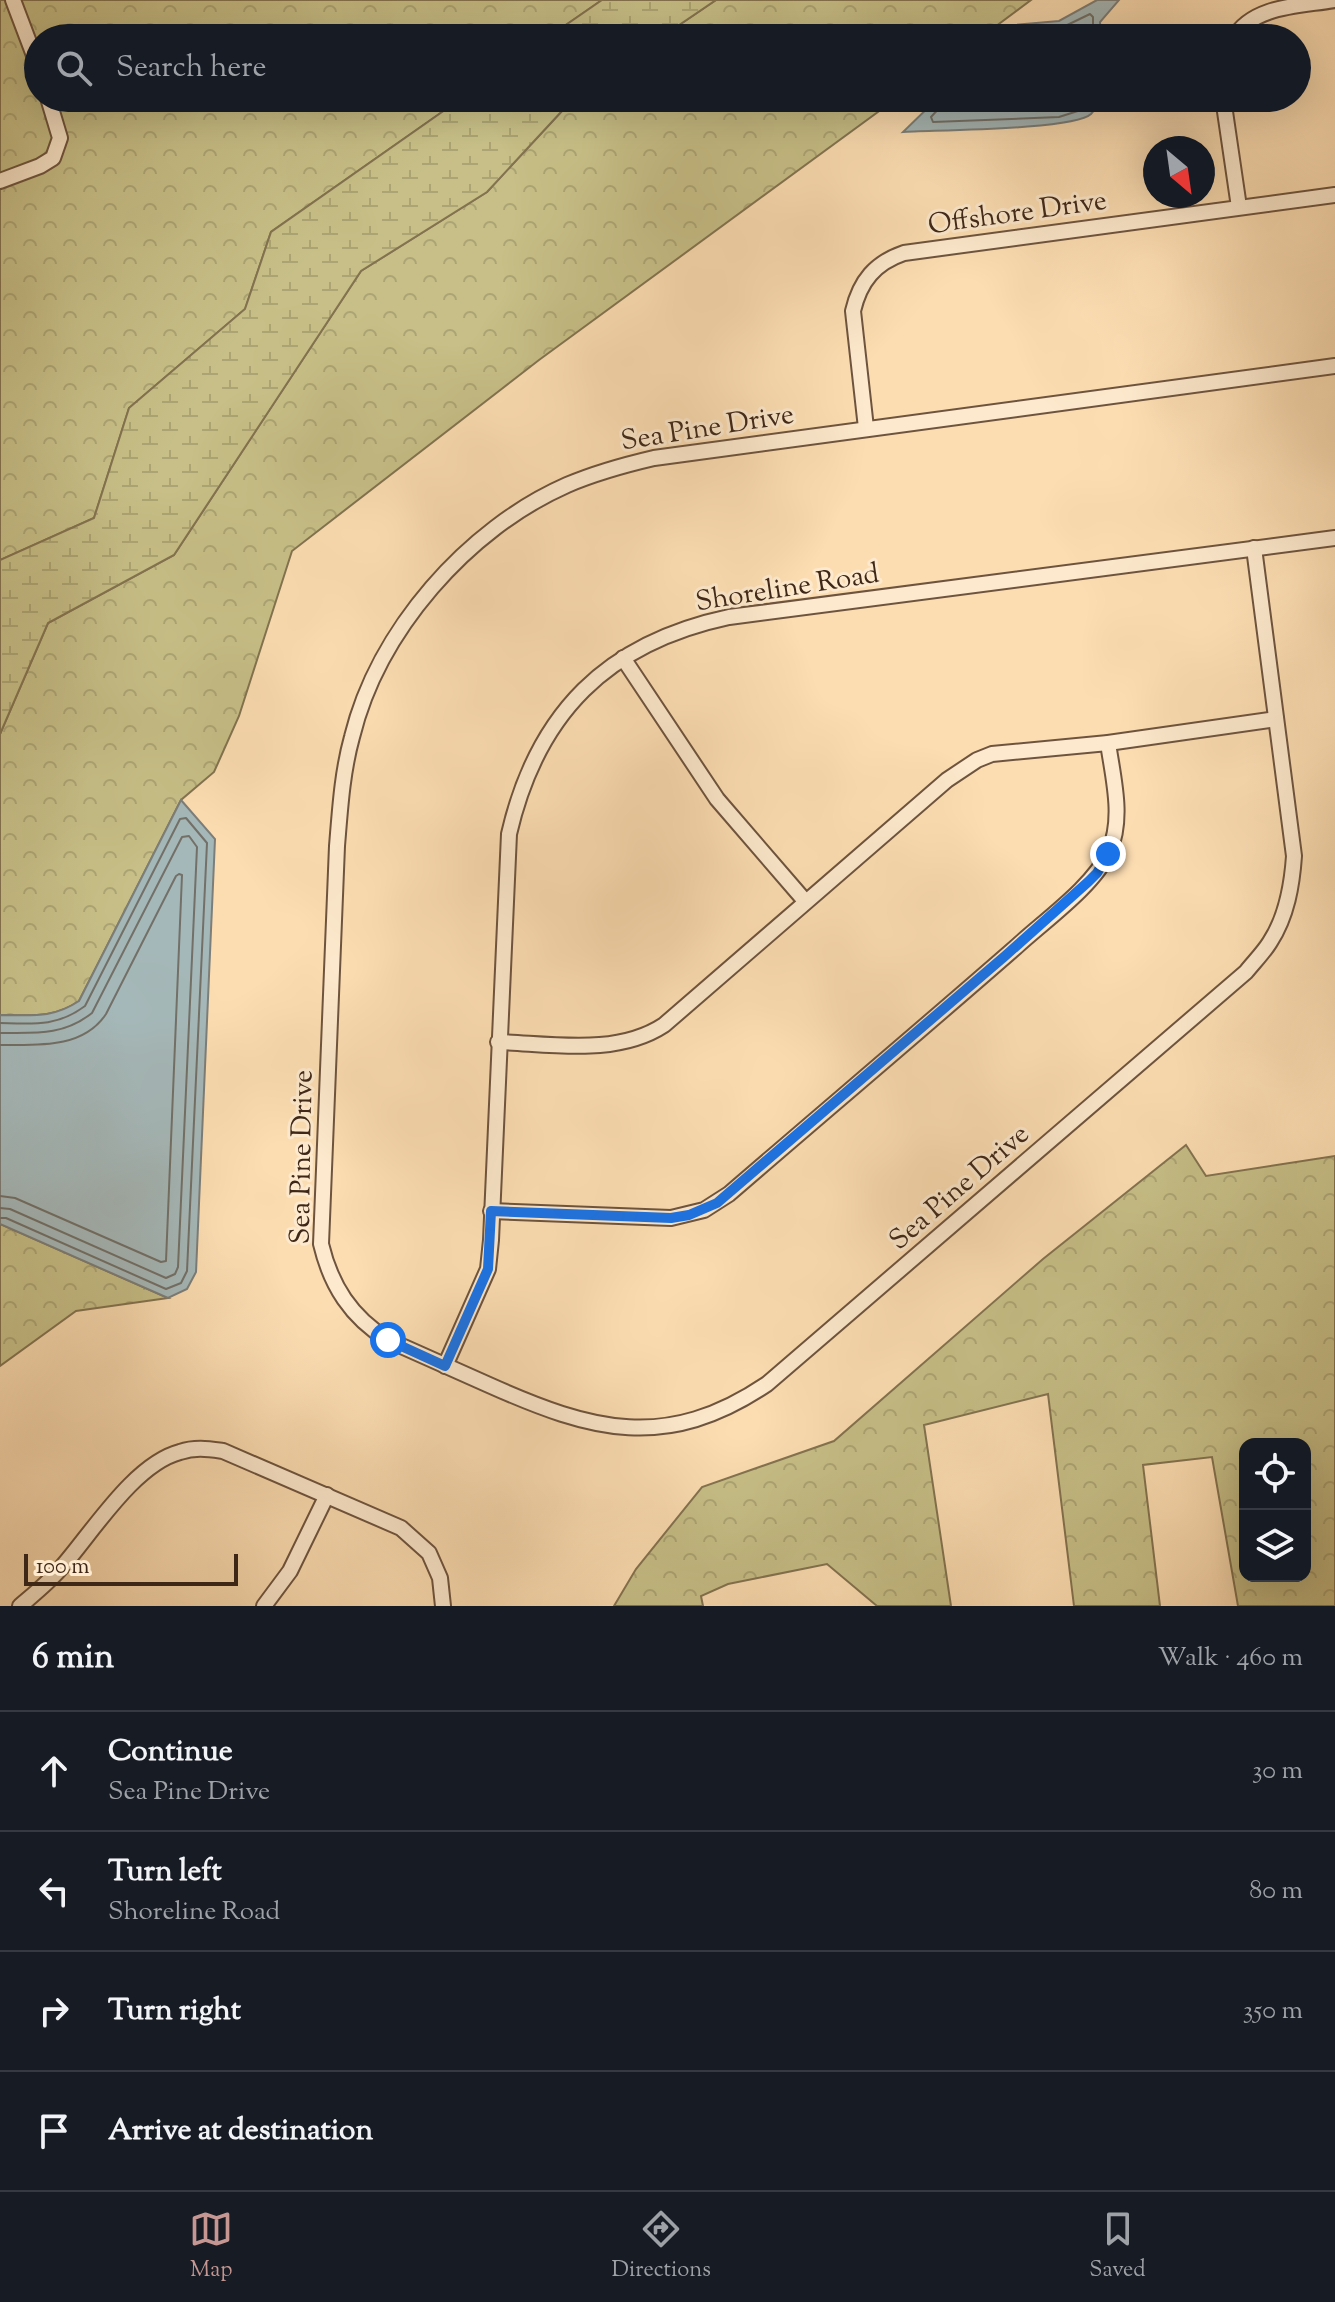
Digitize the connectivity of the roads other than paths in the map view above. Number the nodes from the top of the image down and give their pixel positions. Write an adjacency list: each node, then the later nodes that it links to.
1 (13, 0): 4 (street)
2 (1335, 0): 3 (street)
3 (1244, 24)
4 (24, 29)
5 (52, 112): 7 (street)
6 (1225, 112): 9 (street)
7 (0, 181)
8 (1335, 195): 9 (street, Offshore Drive)
9 (1239, 207): 11 (street, Offshore Drive)
10 (1335, 366): 11 (street, Sea Pine Drive)
11 (866, 428): 20 (street, Sea Pine Drive)
12 (1335, 538): 13 (street, Shoreline Road)
13 (1254, 548): 14 (street, Shoreline Road); 15 (street, Sea Pine Drive)
14 (623, 658): 17 (street); 18 (street, Shoreline Road)
15 (1276, 719): 16 (street); 20 (street, Sea Pine Drive)
16 (1108, 743): 17 (street); 19 (street)
17 (805, 901): 18 (street)
18 (498, 1042): 19 (street, Shoreline Road)
19 (491, 1211): 20 (street, Shoreline Road)
20 (445, 1366)
21 (327, 1495): 22 (street); 23 (street); 24 (street)
22 (20, 1606)
23 (264, 1606)
24 (443, 1606)

